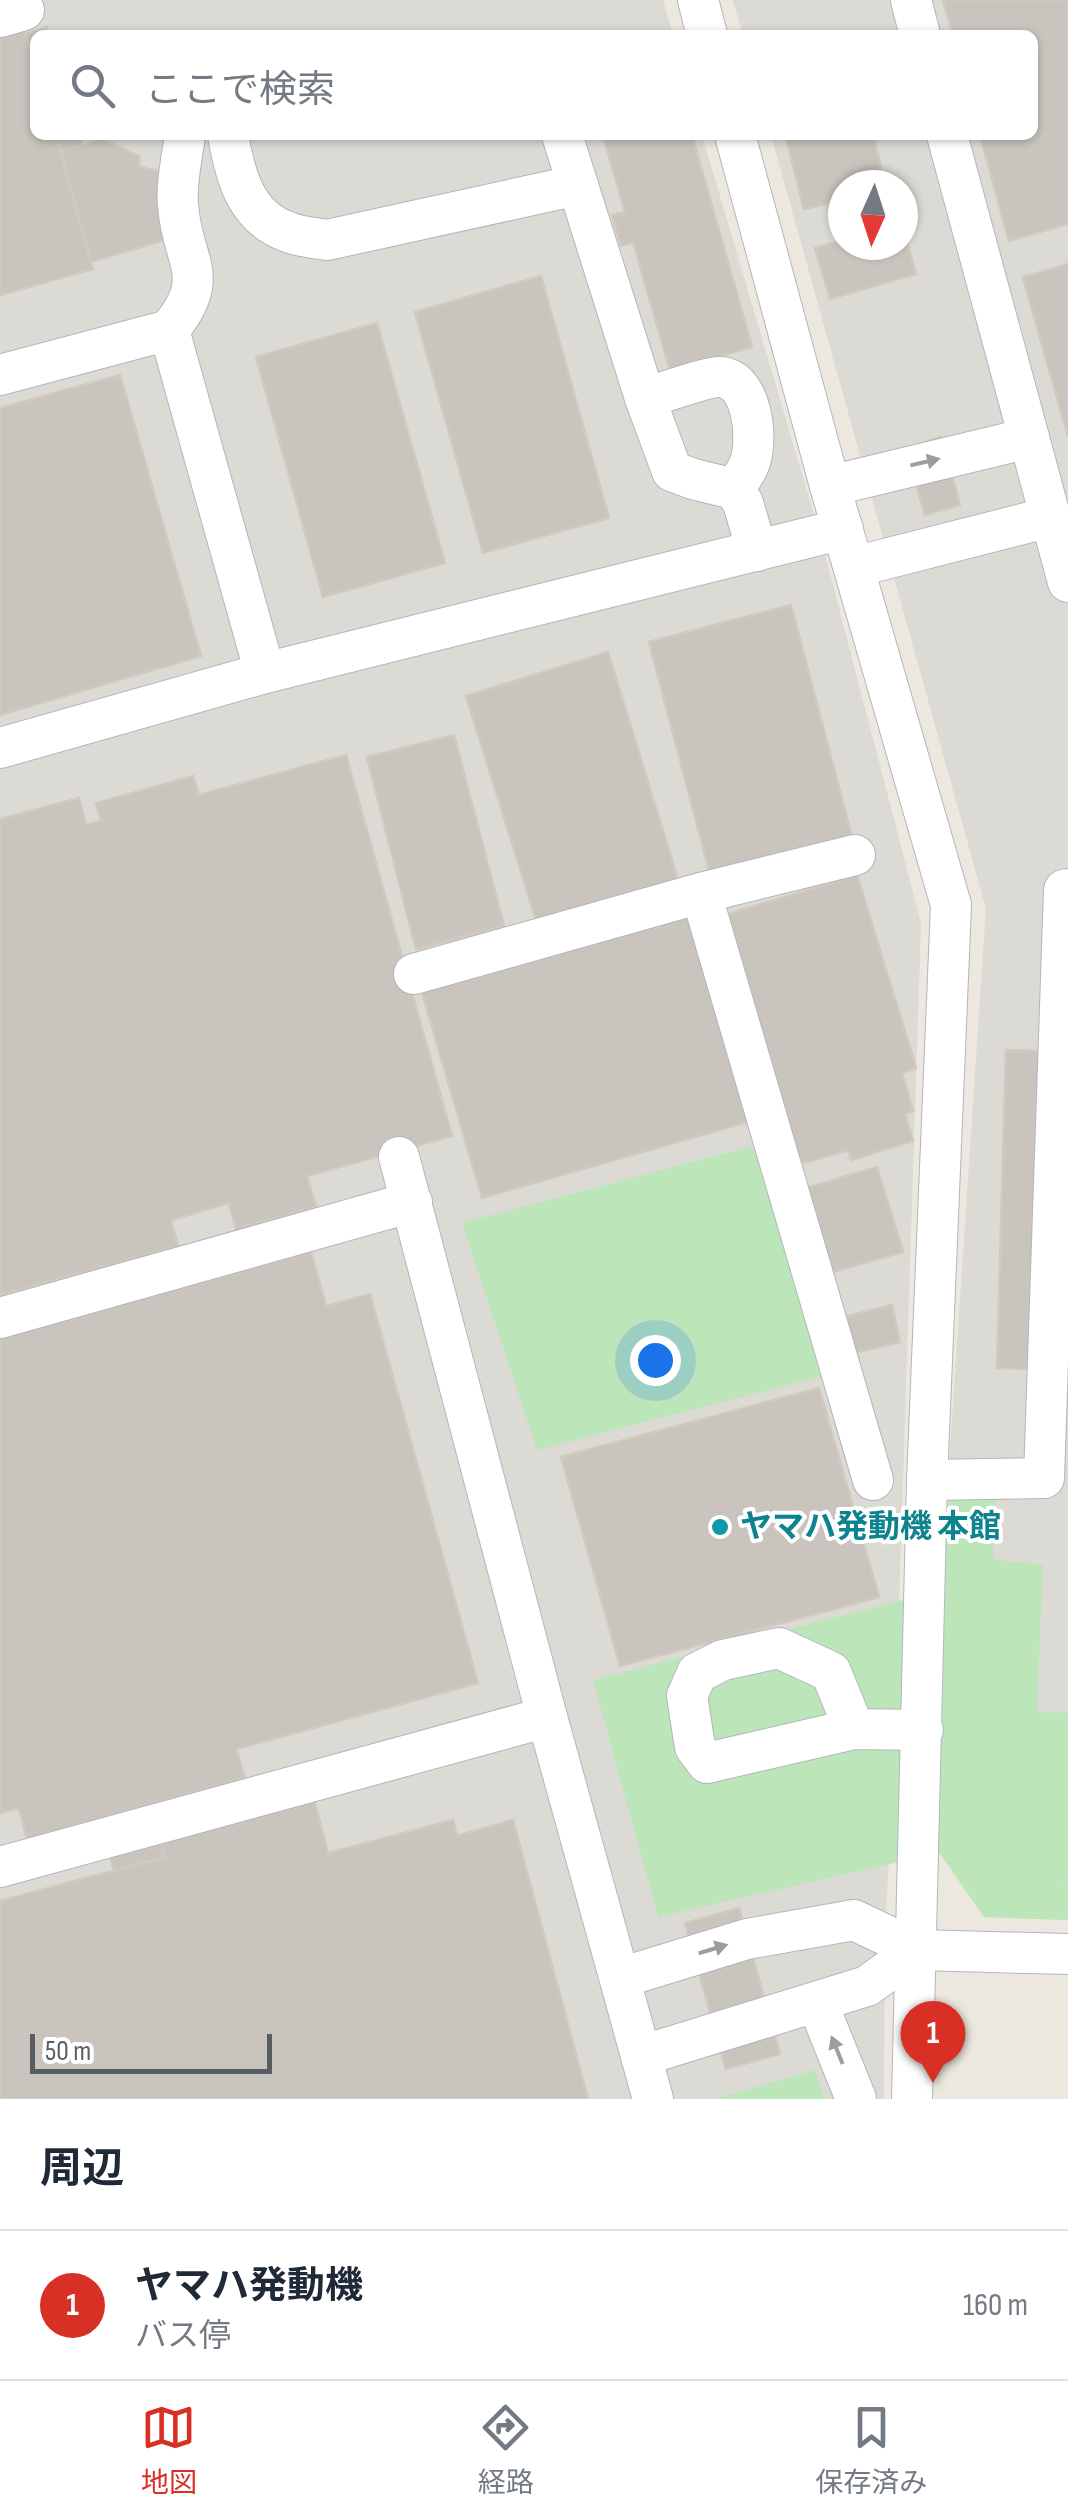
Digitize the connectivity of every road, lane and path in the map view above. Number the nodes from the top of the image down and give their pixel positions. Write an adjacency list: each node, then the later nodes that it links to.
1 (698, 0): 3 (street)
2 (911, 0): 4 (street)
3 (707, 30)
4 (919, 30)
5 (184, 140): 11 (street)
6 (229, 140): 10 (street)
7 (564, 140): 10 (street)
8 (736, 140): 15 (street)
9 (948, 140): 14 (street)
10 (578, 185): 13 (street)
11 (169, 330): 12 (street); 21 (street)
12 (0, 375)
13 (644, 398): 16 (street); 16 (street)
14 (1029, 438): 15 (street, one-way to 14); 17 (street)
15 (830, 486): 18 (street)
16 (734, 489): 19 (street)
17 (1050, 517): 18 (street); 20 (street)
18 (848, 548): 19 (street); 34 (street)
19 (757, 551): 21 (street)
20 (1068, 582)
21 (265, 673): 22 (street)
22 (0, 748)
23 (855, 854): 25 (street)
24 (1068, 890): 27 (street)
25 (701, 893): 26 (street); 33 (street)
26 (414, 974)
27 (1063, 1054): 30 (street)
28 (399, 1157): 29 (street)
29 (412, 1202): 31 (street); 35 (street)
30 (1060, 1264): 32 (street)
31 (0, 1318)
32 (1056, 1479): 34 (street)
33 (873, 1480)
34 (928, 1480): 37 (street)
35 (547, 1717): 38 (street); 41 (street)
36 (854, 1729): 37 (street)
37 (923, 1730): 39 (street)
38 (0, 1867)
39 (917, 1950): 40 (street); 41 (street, one-way to 39); 42 (street); 46 (street)
40 (1068, 1954)
41 (620, 1978): 43 (street)
42 (817, 2002): 43 (street); 45 (street, one-way to 42)
43 (641, 2056): 44 (street)
44 (653, 2099)
45 (856, 2099)
46 (912, 2099)

